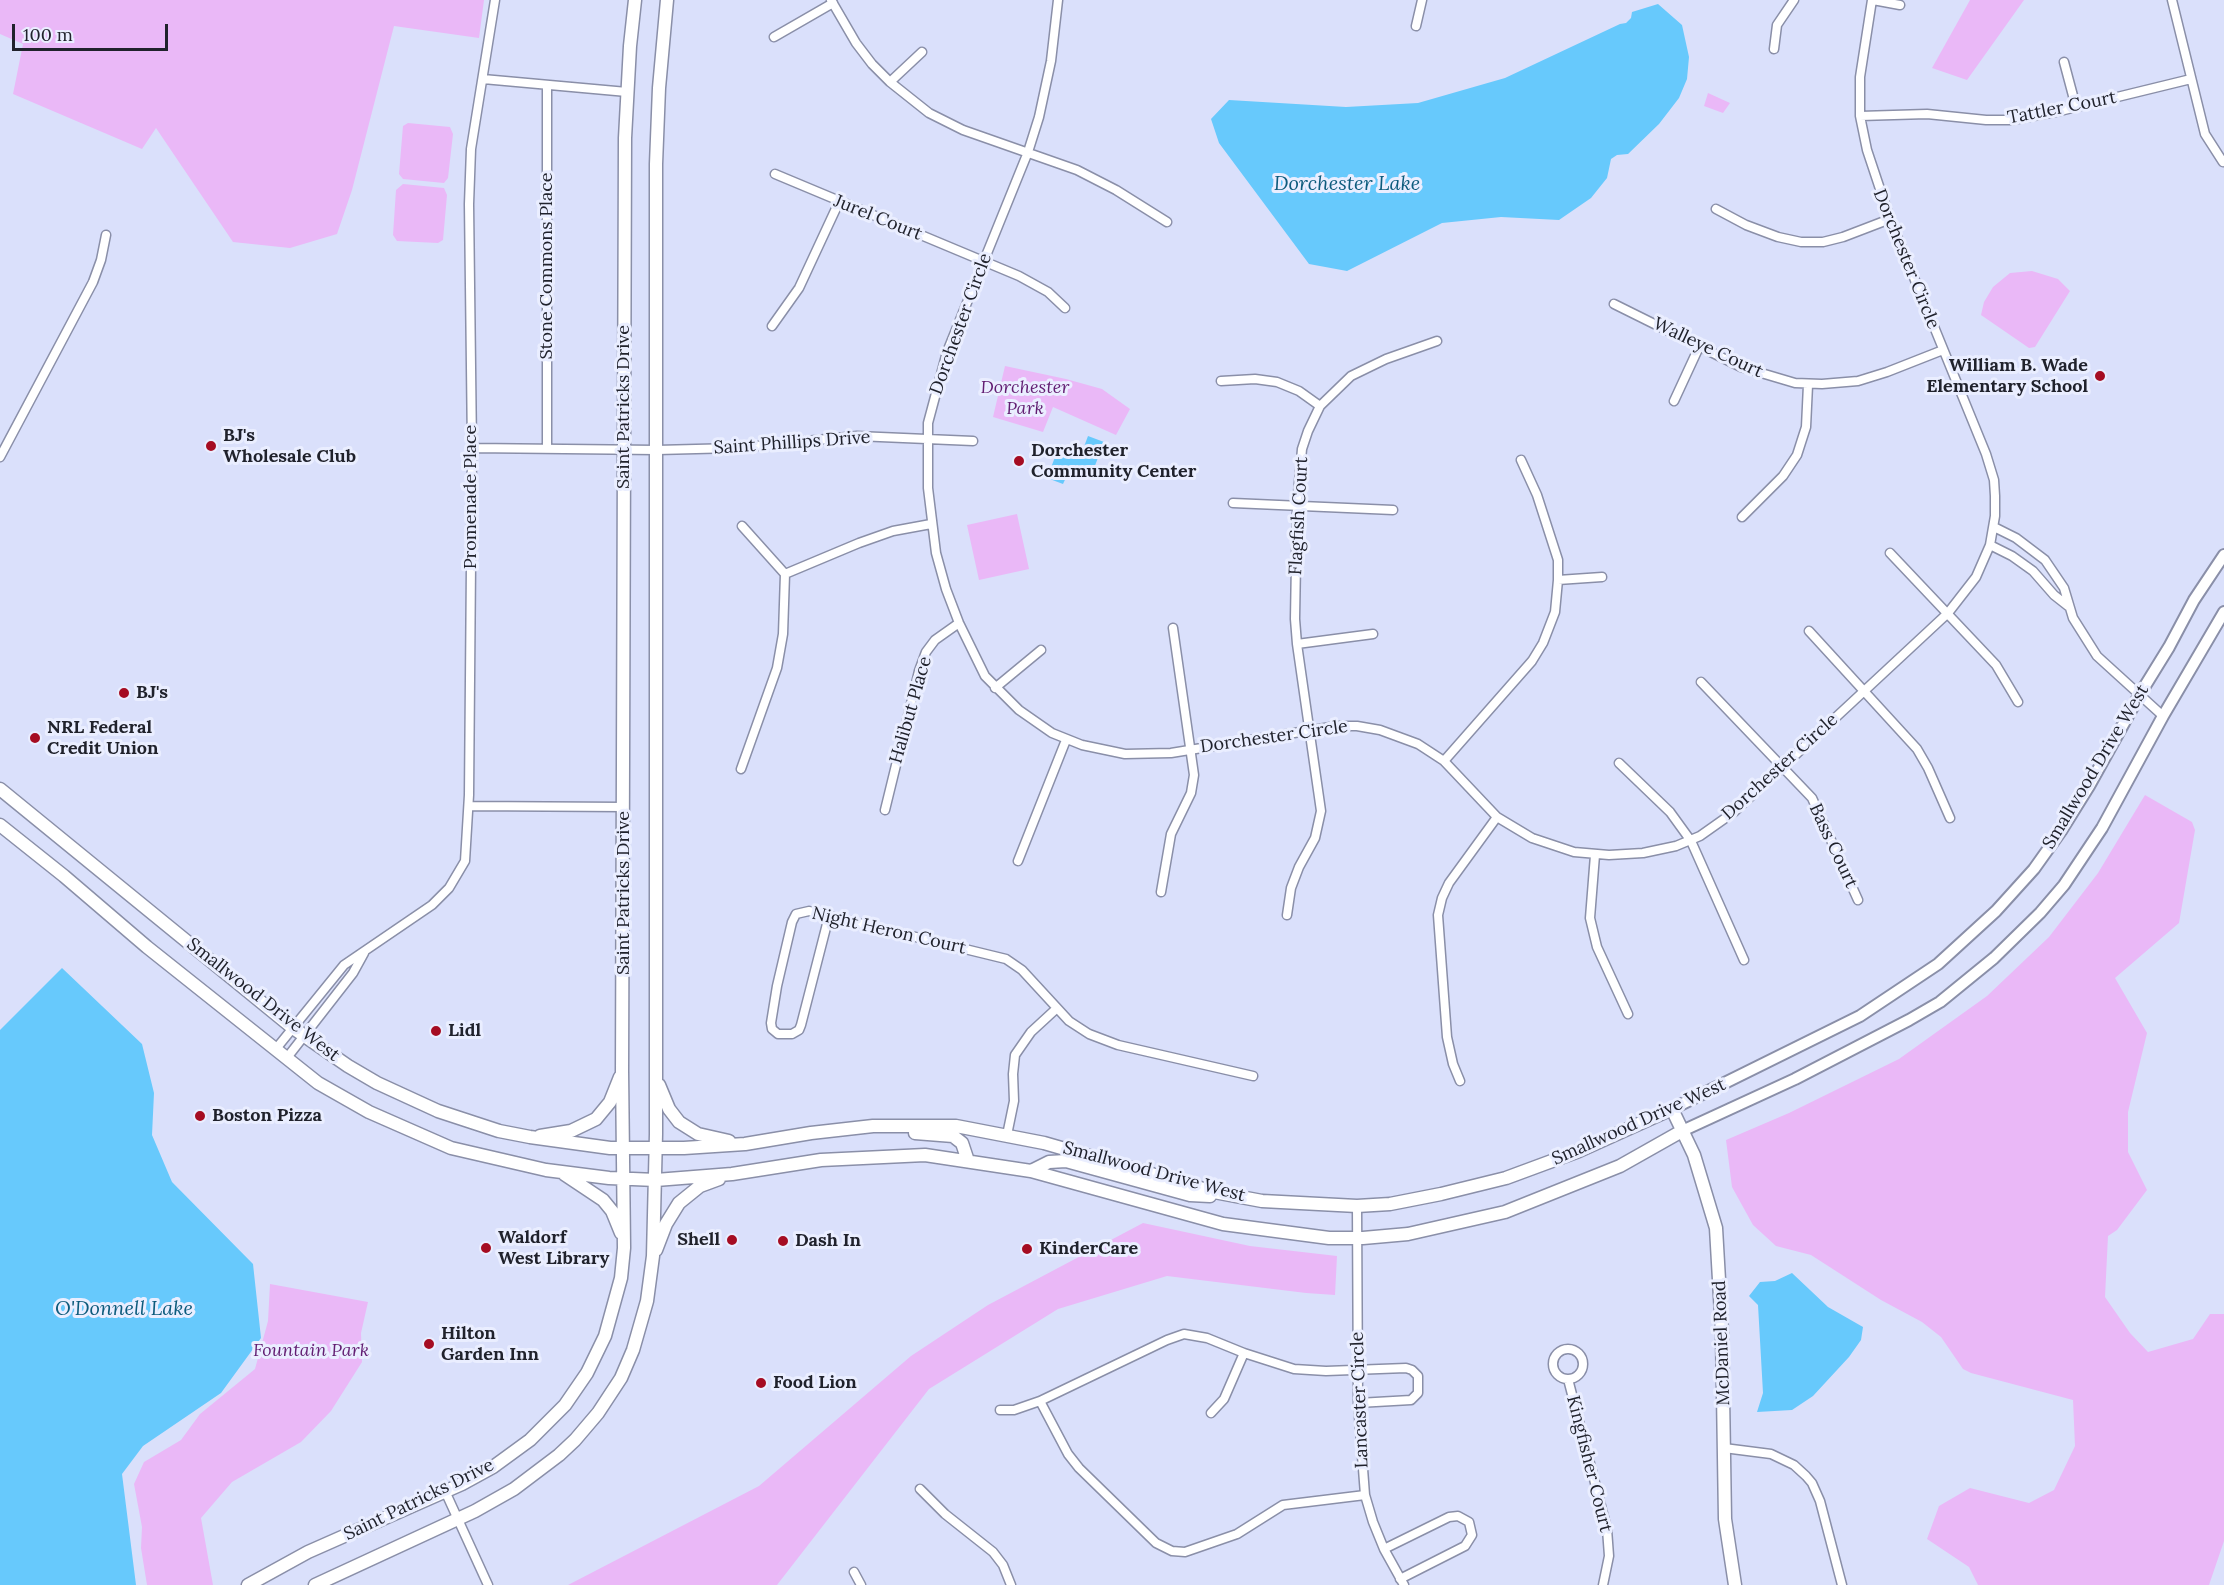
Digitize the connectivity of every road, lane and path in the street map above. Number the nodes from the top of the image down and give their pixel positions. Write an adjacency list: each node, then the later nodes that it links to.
1 (495, 0): 16 (street, Promenade Place)
2 (635, 0): 20 (main road, Saint Patricks Drive)
3 (667, 0): 47 (main road, Saint Patricks Drive)
4 (1058, 0): 23 (street, Dorchester Circle)
5 (1422, 0): 11 (street)
6 (1794, 0): 13 (street)
7 (1872, 0): 10 (street); 22 (street, Dorchester Circle)
8 (2172, 0): 17 (street)
9 (832, 1): 12 (street); 18 (street)
10 (1900, 5)
11 (1416, 26)
12 (774, 37)
13 (1774, 49)
14 (922, 52): 18 (street)
15 (2064, 62): 21 (street)
16 (483, 79): 19 (street); 44 (street, Promenade Place)
17 (2191, 79): 21 (street, Tattler Court); 24 (street)
18 (890, 82): 23 (street)
19 (547, 85): 20 (street); 45 (street, Stone Commons Place)
20 (627, 92): 46 (main road, Saint Patricks Drive)
21 (2076, 107): 22 (street, Tattler Court)
22 (1860, 116): 28 (street, Dorchester Circle)
23 (1028, 152): 29 (street); 31 (street, Dorchester Circle)
24 (2223, 162)
25 (775, 174): 26 (street, Jurel Court)
26 (839, 202): 31 (street, Jurel Court); 34 (street)
27 (1716, 209): 28 (street)
28 (1890, 219): 37 (street, Dorchester Circle)
29 (1167, 222)
30 (106, 235): 48 (street)
31 (983, 261): 33 (street, Jurel Court); 42 (street, Dorchester Circle)
32 (1614, 304): 36 (street, Walleye Court)
33 (1065, 308)
34 (772, 326)
35 (1437, 341): 41 (street, Flagfish Court)
36 (1699, 347): 39 (street, Walleye Court); 40 (street)
37 (1943, 350): 39 (street, Walleye Court); 56 (street, Dorchester Circle)
38 (1221, 381): 41 (street)
39 (1808, 385): 53 (street)
40 (1674, 401)
41 (1320, 406): 51 (street, Flagfish Court)
42 (927, 439): 43 (street, Saint Phillips Drive); 47 (street, Saint Phillips Drive); 54 (street, Dorchester Circle)
43 (973, 441)
44 (472, 448): 45 (street, Saint Phillips Drive); 86 (street, Promenade Place)
45 (547, 448): 46 (street, Saint Phillips Drive)
46 (625, 449): 47 (street, Saint Phillips Drive); 87 (main road, Saint Patricks Drive)
47 (657, 450): 107 (main road, Saint Patricks Drive)
48 (0, 458)
49 (1521, 460): 62 (street)
50 (1233, 503): 51 (street)
51 (1297, 505): 52 (street); 70 (street, Flagfish Court)
52 (1393, 510)
53 (1742, 517)
54 (931, 524): 60 (street); 66 (street, Dorchester Circle)
55 (742, 526): 60 (street)
56 (1994, 527): 57 (street, Dorchester Circle); 63 (street)
57 (1990, 545): 63 (street); 65 (street, Dorchester Circle)
58 (1890, 553): 65 (street)
59 (2224, 555): 75 (street, Smallwood Drive West)
60 (785, 574): 84 (street)
61 (1602, 578): 62 (street)
62 (1558, 580): 81 (street)
63 (2068, 607): 75 (street)
64 (2224, 612): 77 (street, Smallwood Drive West)
65 (1948, 613): 74 (street, Dorchester Circle); 76 (street)
66 (959, 623): 73 (street, Dorchester Circle); 88 (street, Halibut Place)
67 (1173, 628): 80 (street)
68 (1809, 631): 74 (street)
69 (1372, 634): 70 (street)
70 (1297, 644): 78 (street, Flagfish Court)
71 (1041, 650): 73 (street)
72 (1701, 682): 83 (street, Bass Court)
73 (995, 688): 79 (street, Dorchester Circle)
74 (1864, 691): 83 (street, Dorchester Circle); 90 (street)
75 (2139, 694): 77 (street); 109 (street, Smallwood Drive West)
76 (2018, 702)
77 (2163, 716): 111 (street, Smallwood Drive West)
78 (1309, 730): 80 (street, Dorchester Circle); 81 (street, Dorchester Circle); 97 (street, Flagfish Court)
79 (1066, 740): 80 (street, Dorchester Circle); 94 (street)
80 (1191, 749): 95 (street)
81 (1444, 761): 89 (street, Dorchester Circle)
82 (1619, 763): 92 (street)
83 (1781, 767): 92 (street, Dorchester Circle); 96 (street, Bass Court)
84 (741, 769)
85 (0, 789): 102 (main road, Smallwood Drive West)
86 (469, 806): 87 (street); 102 (street, Promenade Place)
87 (624, 807): 105 (main road, Saint Patricks Drive)
88 (885, 810)
89 (1497, 817): 93 (street, Dorchester Circle); 108 (street)
90 (1950, 818)
91 (0, 825): 103 (main road, Smallwood Drive West)
92 (1691, 841): 93 (street, Dorchester Circle); 99 (street)
93 (1595, 855): 101 (street)
94 (1018, 861)
95 (1161, 892)
96 (1858, 900)
97 (1287, 915)
98 (829, 916): 98 (street, Night Heron Court); 100 (street, Night Heron Court)
99 (1744, 960)
100 (1056, 1009): 106 (street, Night Heron Court); 112 (street)
101 (1628, 1014)
102 (299, 1031): 103 (street, Promenade Place); 104 (street, Promenade Place); 113 (main road, Smallwood Drive West)
103 (274, 1050): 104 (main road, Smallwood Drive West)
104 (286, 1059): 119 (main road, Smallwood Drive West)
105 (622, 1070): 113 (main road); 115 (main road, Saint Patricks Drive)
106 (1252, 1076)
107 (656, 1078): 114 (main road); 116 (main road, Saint Patricks Drive)
108 (1460, 1081)
109 (1672, 1109): 111 (main road, McDaniel Road); 124 (main road, Smallwood Drive West)
110 (850, 1130): 112 (main road, Smallwood Drive West); 114 (main road, Smallwood Drive West); 117 (main road)
111 (1682, 1131): 125 (main road, Smallwood Drive West); 135 (main road, McDaniel Road)
112 (1007, 1135): 123 (main road, Smallwood Drive West)
113 (530, 1137): 115 (main road, Smallwood Drive West)
114 (745, 1144): 116 (main road, Smallwood Drive West)
115 (625, 1148): 116 (main road, Smallwood Drive West); 121 (main road, Saint Patricks Drive)
116 (656, 1148): 122 (main road, Saint Patricks Drive)
117 (969, 1161): 118 (main road, Smallwood Drive West); 120 (main road, Smallwood Drive West)
118 (1031, 1171): 123 (main road); 125 (main road, Smallwood Drive West)
119 (561, 1172): 121 (main road, Smallwood Drive West); 126 (main road)
120 (732, 1174): 122 (main road, Smallwood Drive West); 127 (main road)
121 (624, 1179): 122 (main road, Smallwood Drive West); 126 (main road, Saint Patricks Drive)
122 (656, 1180): 127 (main road, Saint Patricks Drive)
123 (1262, 1201): 124 (main road, Smallwood Drive West)
124 (1357, 1206): 125 (street, Lancaster Circle)
125 (1357, 1238): 129 (street, Lancaster Circle)
126 (624, 1248): 137 (main road, Saint Patricks Drive)
127 (653, 1257): 139 (main road, Saint Patricks Drive)
128 (1244, 1353): 129 (street); 131 (street); 134 (street)
129 (1357, 1370): 132 (street, Lancaster Circle); 132 (street)
130 (1568, 1379): 148 (street, Kingfisher Court)
131 (1040, 1401): 133 (street); 138 (street)
132 (1358, 1403): 138 (street, Lancaster Circle)
133 (1000, 1410)
134 (1211, 1413)
135 (1724, 1449): 149 (main road, McDaniel Road); 150 (street)
136 (920, 1489): 147 (street)
137 (445, 1491): 139 (street); 143 (main road, Saint Patricks Drive)
138 (1365, 1495): 140 (street, Lancaster Circle)
139 (457, 1520): 144 (main road, Saint Patricks Drive); 145 (street)
140 (1384, 1549): 142 (street, Lancaster Circle); 142 (street)
141 (854, 1572): 146 (street)
142 (1402, 1582)
143 (248, 1585)
144 (315, 1585)
145 (488, 1585)
146 (861, 1585)
147 (1011, 1585)
148 (1603, 1585)
149 (1734, 1585)
150 (1842, 1585)

